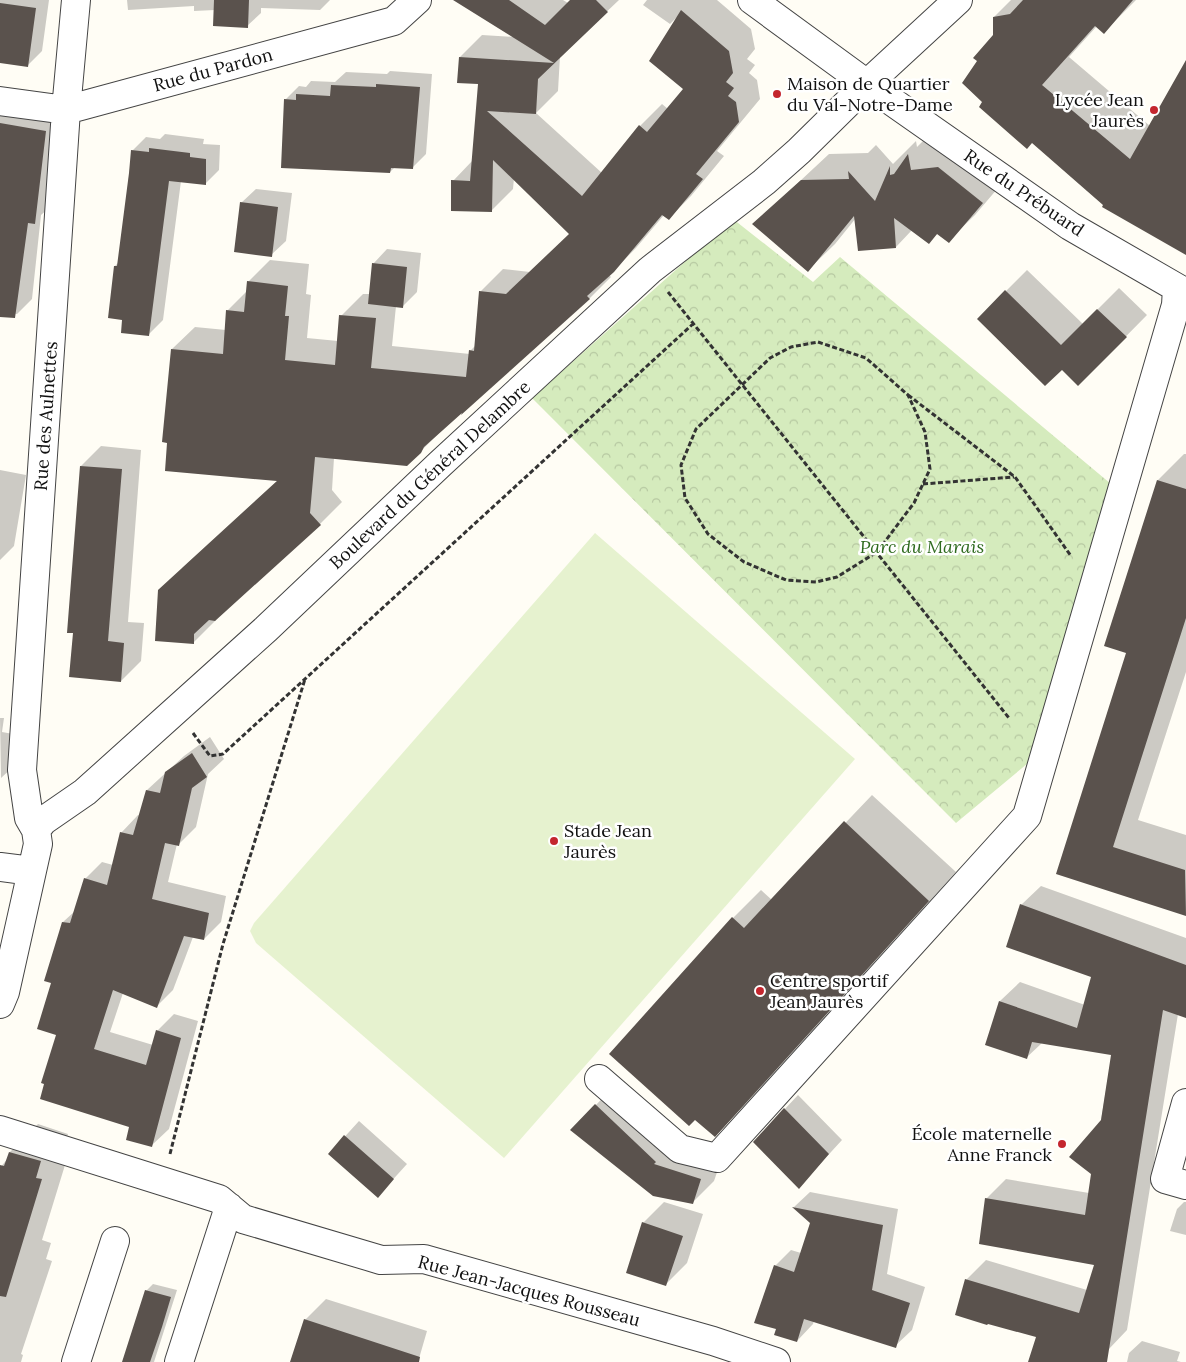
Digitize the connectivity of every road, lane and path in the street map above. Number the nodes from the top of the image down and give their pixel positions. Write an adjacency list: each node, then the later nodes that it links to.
1 (76, 0): 7 (street, Rue des Aulnettes)
2 (417, 0): 7 (street, Rue du Pardon)
3 (752, 0): 5 (street, Rue du Prébuard)
4 (958, 0): 5 (street, Boulevard du Général Delambre)
5 (867, 84): 8 (street, Boulevard du Général Delambre); 9 (street, Rue du Prébuard)
6 (0, 101): 7 (street, Rue du Pardon)
7 (66, 110): 20 (street, Rue des Aulnettes)
8 (650, 270): 10 (path); 18 (street, Boulevard du Général Delambre)
9 (1182, 291): 24 (street)
10 (694, 323): 11 (path); 17 (path)
11 (743, 384): 12 (path); 15 (path); 15 (path)
12 (908, 395): 13 (path); 14 (path)
13 (1015, 477): 14 (path); 16 (path)
14 (923, 484): 15 (path)
15 (877, 552): 19 (path)
16 (1071, 556)
17 (305, 679): 18 (path); 27 (path)
18 (175, 711): 20 (street, Boulevard du Général Delambre)
19 (1010, 718)
20 (36, 830): 22 (street)
21 (0, 867): 22 (street)
22 (32, 871): 23 (street)
23 (0, 1004)
24 (600, 1079)
25 (1186, 1103): 28 (street)
26 (0, 1130): 27 (street, Rue Jean-Jacques Rousseau)
27 (163, 1181): 29 (street, Rue Jean-Jacques Rousseau)
28 (1186, 1185)
29 (229, 1207): 31 (street, Rue Jean-Jacques Rousseau); 33 (street)
30 (115, 1241): 32 (street)
31 (710, 1351): 34 (street, Rue Jean-Jacques Rousseau)
32 (76, 1362)
33 (179, 1362)
34 (776, 1362)

